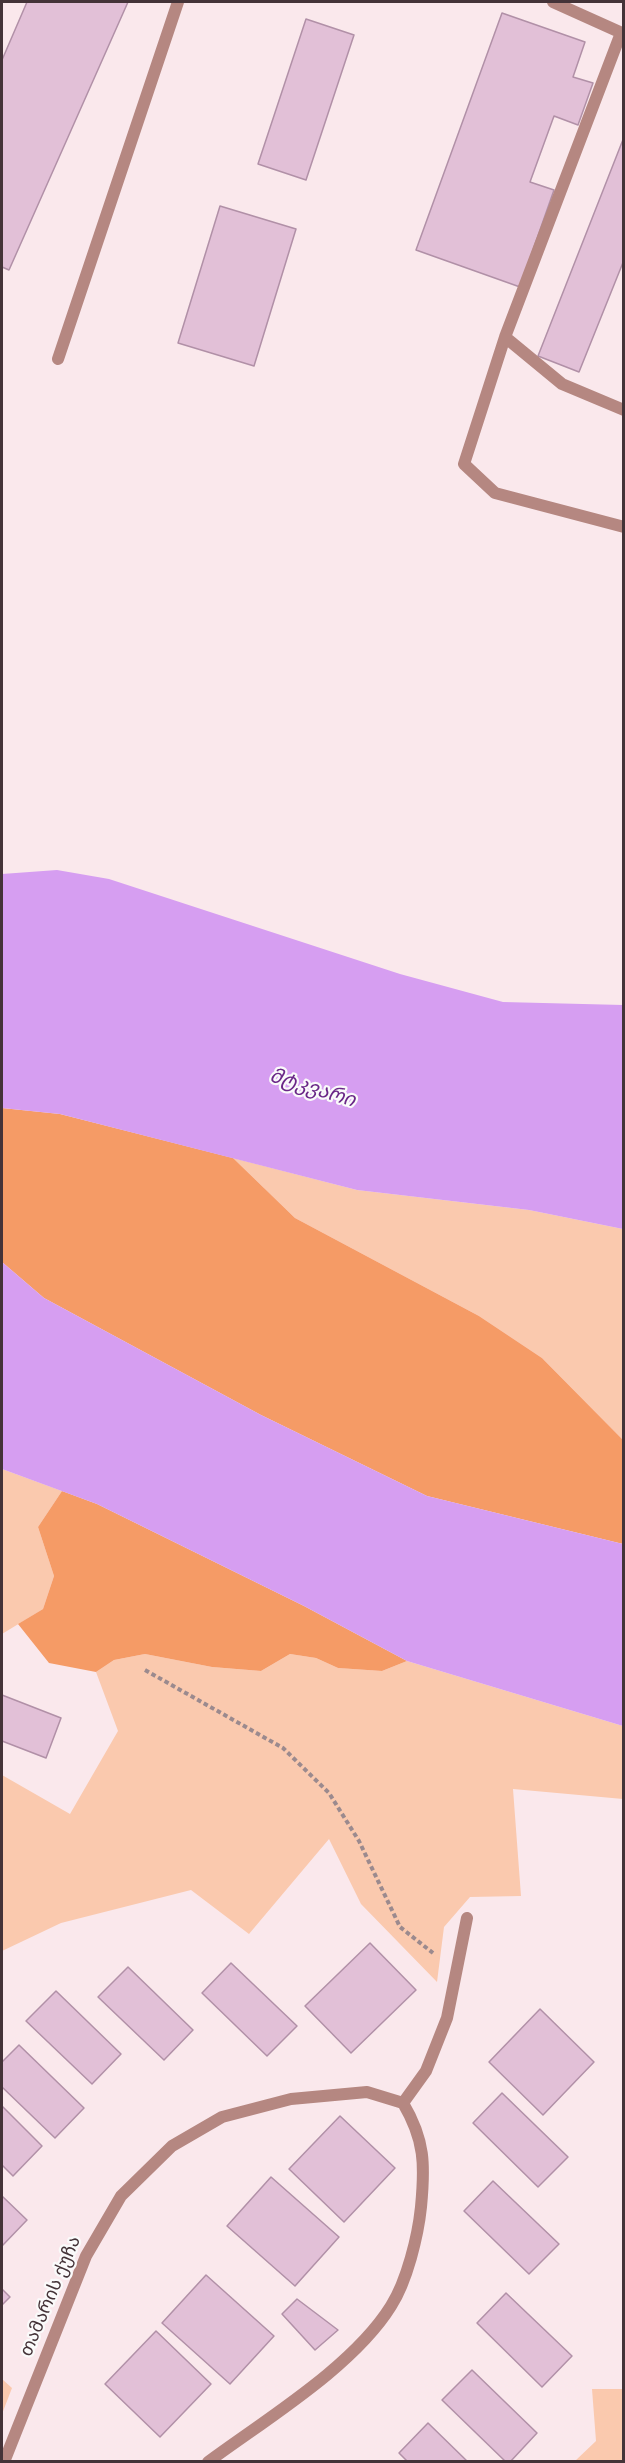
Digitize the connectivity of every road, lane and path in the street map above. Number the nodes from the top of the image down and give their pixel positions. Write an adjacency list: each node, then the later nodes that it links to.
1 (178, 2): 5 (street)
2 (554, 2): 3 (street)
3 (622, 34): 4 (street)
4 (505, 337): 6 (street); 7 (street)
5 (58, 359)
6 (624, 411)
7 (624, 527)
8 (145, 1670): 10 (path)
9 (466, 1918): 10 (street)
10 (456, 1972): 11 (street)
11 (403, 2103): 12 (street, თამარის ქუჩა); 13 (street)
12 (4, 2462)
13 (208, 2462)

